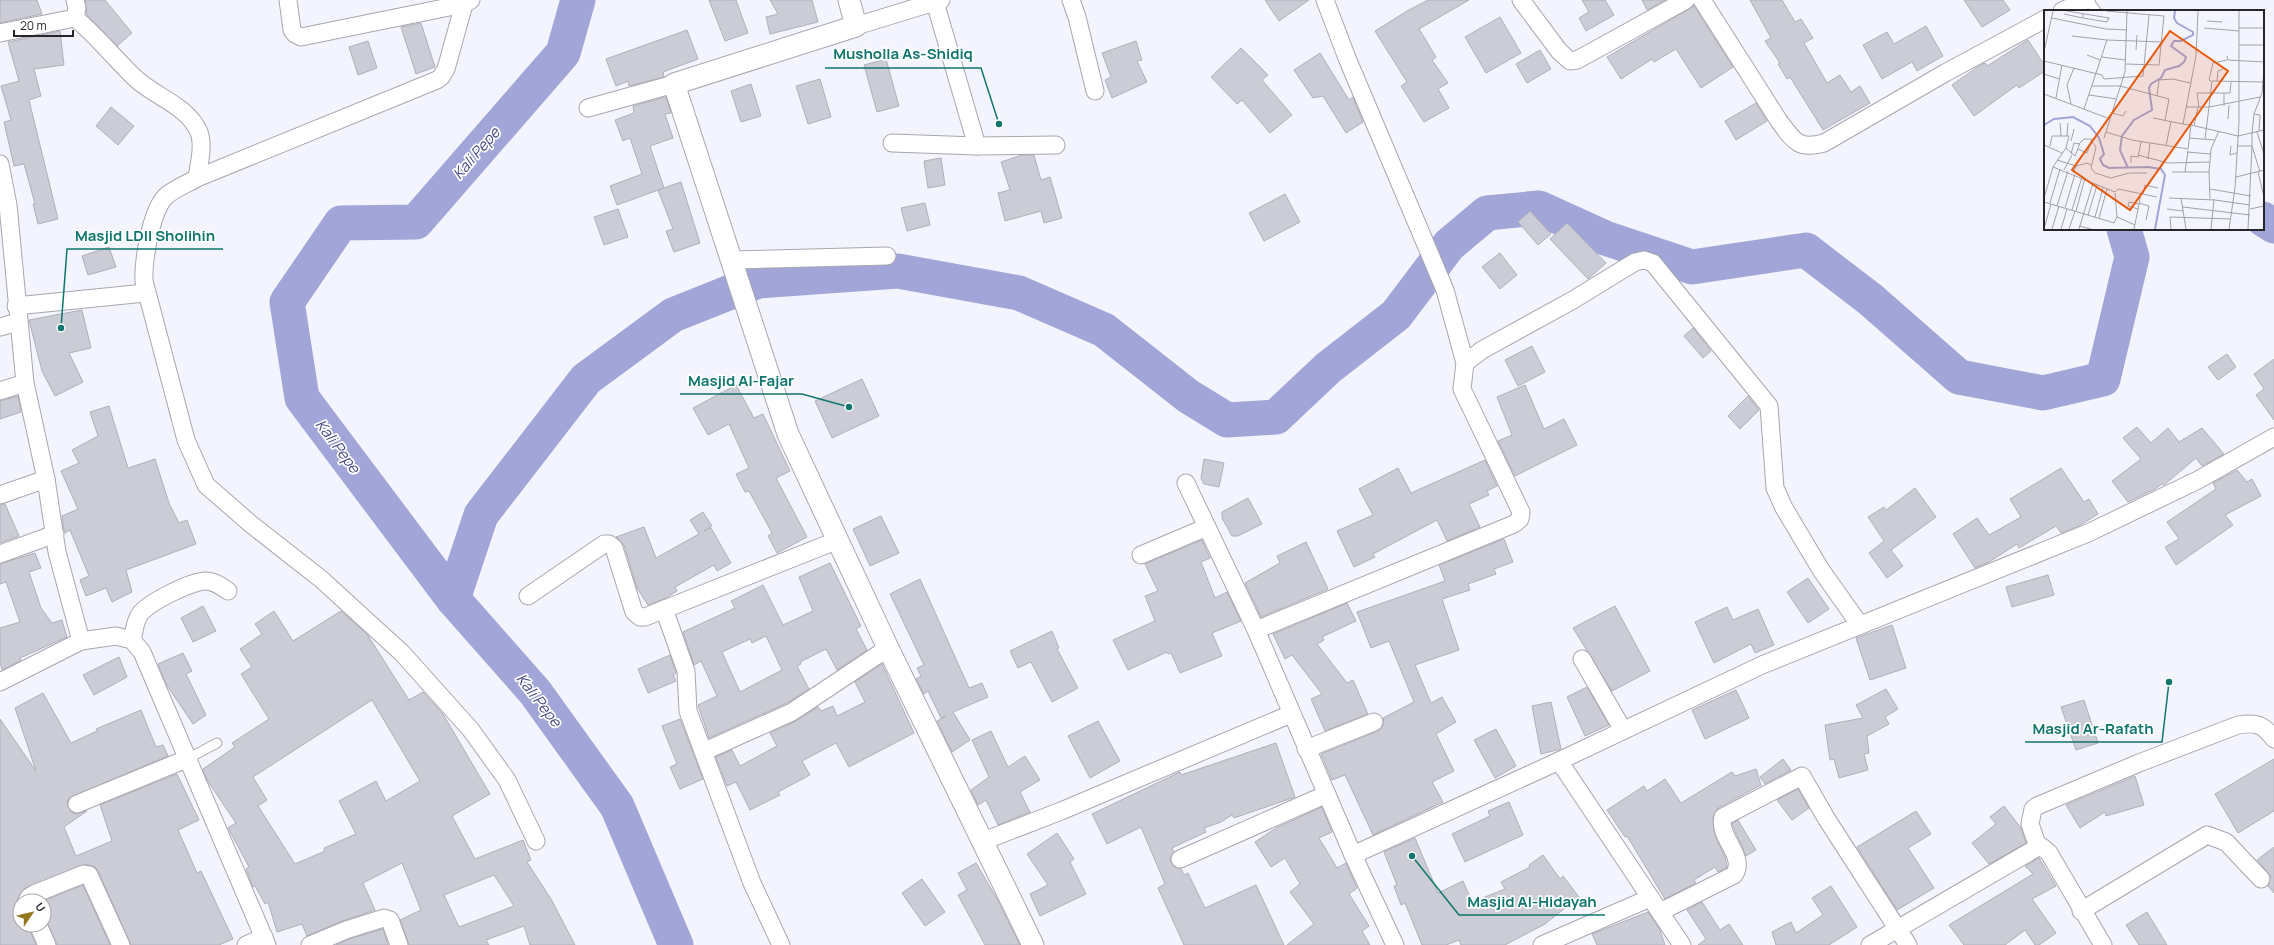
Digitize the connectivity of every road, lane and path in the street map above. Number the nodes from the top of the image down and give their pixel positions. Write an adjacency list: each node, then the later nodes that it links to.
1 (75, 0): 14 (street)
2 (288, 0): 11 (street)
3 (850, 0): 16 (street)
4 (1071, 0): 19 (street)
5 (1325, 0): 32 (street)
6 (1521, 0): 7 (street)
7 (1686, 0)
8 (1702, 0): 15 (street)
9 (2087, 0): 12 (street); 13 (lane)
10 (938, 1): 16 (street); 23 (street)
11 (467, 2): 25 (street)
12 (2064, 10)
13 (2095, 10)
14 (75, 18): 17 (street); 25 (street)
15 (2044, 20)
16 (856, 26): 18 (street)
17 (0, 33)
18 (674, 84): 20 (street); 28 (street)
19 (1095, 91)
20 (588, 108)
21 (892, 143): 23 (street)
22 (1056, 145): 23 (street)
23 (977, 146)
24 (0, 164): 26 (street)
25 (203, 176): 29 (street)
26 (4, 206): 30 (street)
27 (886, 256): 28 (street)
28 (732, 264): 41 (street)
29 (145, 293): 30 (street); 65 (street)
30 (17, 314): 31 (street); 33 (street)
31 (0, 327)
32 (1465, 363): 47 (street); 48 (street)
33 (25, 383): 34 (street); 36 (street)
34 (0, 391)
35 (2274, 437): 47 (street)
36 (46, 479): 38 (street); 40 (street)
37 (1186, 483): 39 (street)
38 (0, 495)
39 (1207, 527): 43 (street); 48 (street)
40 (54, 534): 42 (street); 50 (street)
41 (838, 540): 46 (street); 51 (street)
42 (0, 554)
43 (1141, 555)
44 (228, 591): 49 (street)
45 (528, 596): 46 (street)
46 (664, 609): 60 (street)
47 (1860, 625): 56 (street)
48 (1256, 630): 54 (street)
49 (132, 640): 50 (street); 61 (street)
50 (81, 641): 53 (street)
51 (888, 648): 60 (street); 66 (street)
52 (1582, 659): 56 (street)
53 (0, 682)
54 (1291, 714): 59 (street); 66 (street)
55 (1374, 722): 59 (street)
56 (1623, 730): 62 (street)
57 (2274, 739): 67 (street)
58 (218, 743): 61 (lane)
59 (1306, 749): 63 (street)
60 (705, 751): 83 (street)
61 (189, 758): 64 (street); 77 (street)
62 (1559, 761): 68 (street); 72 (street)
63 (1327, 794): 68 (street); 69 (street)
64 (76, 804)
65 (536, 841)
66 (981, 842): 84 (street)
67 (2038, 847): 73 (street); 75 (street)
68 (1353, 855): 85 (street)
69 (1180, 859)
70 (2261, 879): 73 (street)
71 (36, 893): 79 (street)
72 (1650, 898): 74 (street); 86 (street)
73 (2081, 911): 90 (street)
74 (1660, 912): 75 (street); 87 (street)
75 (1897, 929): 88 (street); 89 (street)
76 (42, 933): 78 (street)
77 (266, 941): 80 (street)
78 (47, 945)
79 (121, 945)
80 (246, 945)
81 (310, 945): 82 (street)
82 (400, 945)
83 (781, 945)
84 (1033, 945)
85 (1395, 945)
86 (1542, 945)
87 (1682, 945)
88 (1870, 945)
89 (1908, 945)
90 (2103, 945)

